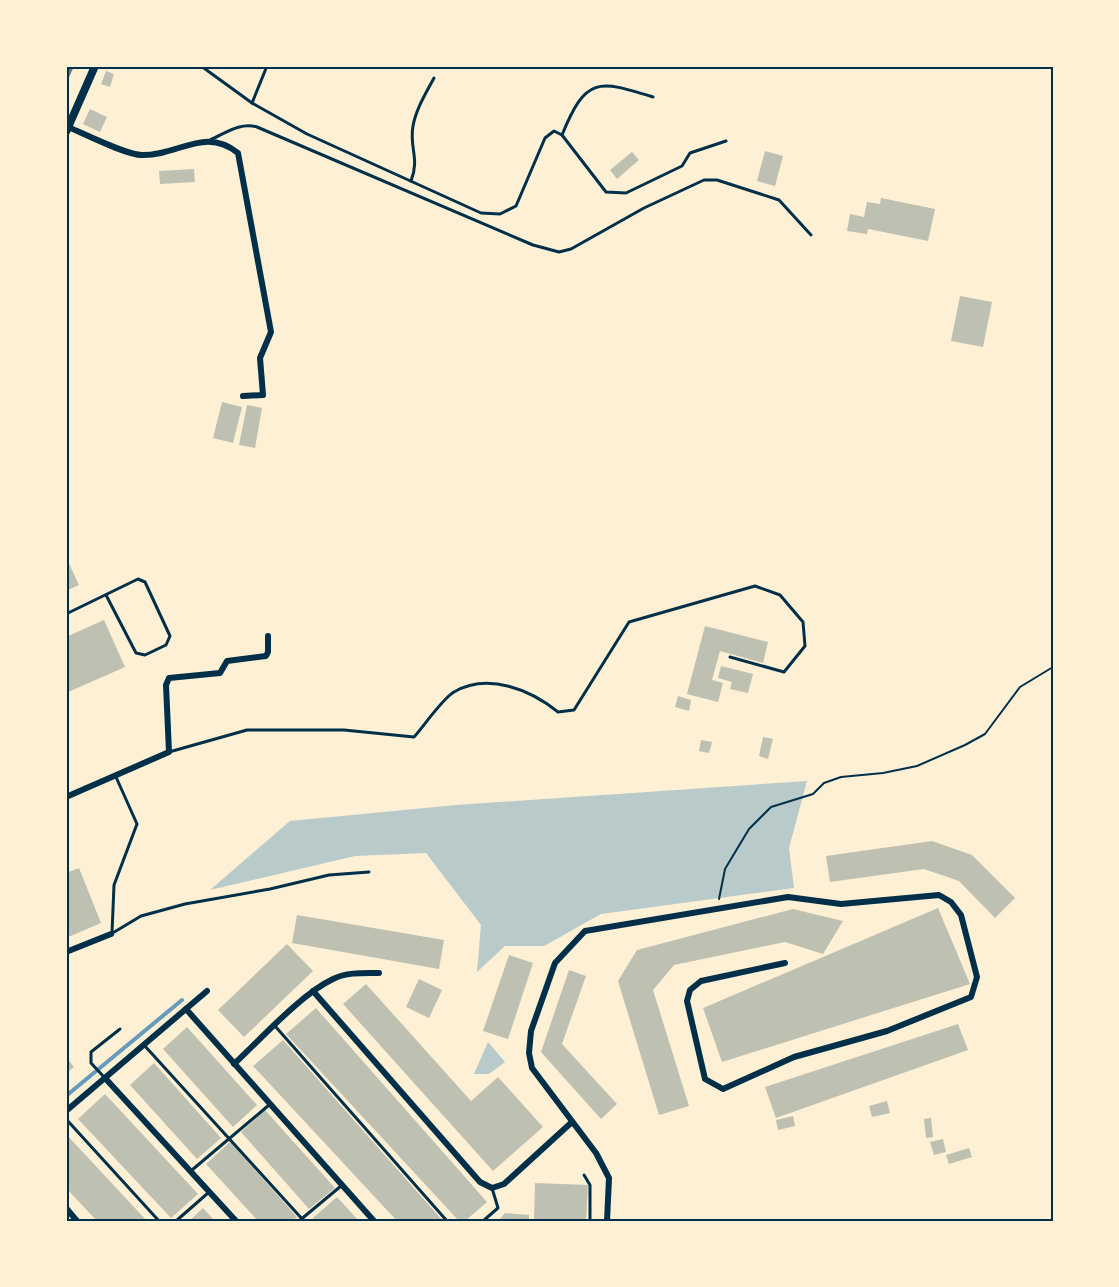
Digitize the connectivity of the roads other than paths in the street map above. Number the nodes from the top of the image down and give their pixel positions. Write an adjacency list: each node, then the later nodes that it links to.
1 (95, 66): 7 (street)
2 (201, 66): 6 (lane)
3 (267, 66): 6 (lane)
4 (434, 78): 11 (lane)
5 (653, 97): 8 (lane)
6 (252, 103): 11 (lane)
7 (67, 130): 9 (street)
8 (562, 135): 10 (lane); 11 (lane)
9 (210, 140): 12 (lane); 13 (street)
10 (726, 141)
11 (411, 181)
12 (811, 235)
13 (243, 396)
14 (106, 595): 14 (lane); 15 (lane)
15 (66, 614)
16 (268, 636): 18 (street)
17 (730, 657): 18 (lane)
18 (169, 752): 19 (street)
19 (116, 775): 20 (street); 22 (lane)
20 (66, 797)
21 (369, 872): 22 (lane)
22 (111, 934): 23 (street)
23 (66, 952)
24 (784, 963): 37 (street)
25 (379, 973): 27 (street)
26 (207, 991): 28 (street)
27 (313, 991): 29 (street); 42 (street)
28 (186, 1009): 31 (street); 32 (street)
29 (275, 1026): 32 (street); 51 (lane)
30 (120, 1029): 33 (lane)
31 (144, 1045): 33 (street); 38 (lane)
32 (234, 1064): 34 (street)
33 (105, 1078): 35 (street); 39 (street)
34 (270, 1104): 38 (lane); 41 (street)
35 (66, 1111)
36 (66, 1119): 47 (lane)
37 (572, 1122): 42 (street); 54 (street)
38 (229, 1139): 39 (lane); 45 (lane)
39 (190, 1172): 43 (street)
40 (584, 1175): 53 (lane)
41 (342, 1185): 45 (lane); 50 (street)
42 (492, 1188): 52 (lane)
43 (209, 1192): 48 (lane); 49 (street)
44 (66, 1208): 46 (street)
45 (302, 1220)
46 (77, 1221)
47 (159, 1221)
48 (176, 1221)
49 (236, 1221)
50 (374, 1221)
51 (447, 1221)
52 (483, 1221)
53 (590, 1221)
54 (607, 1221)

